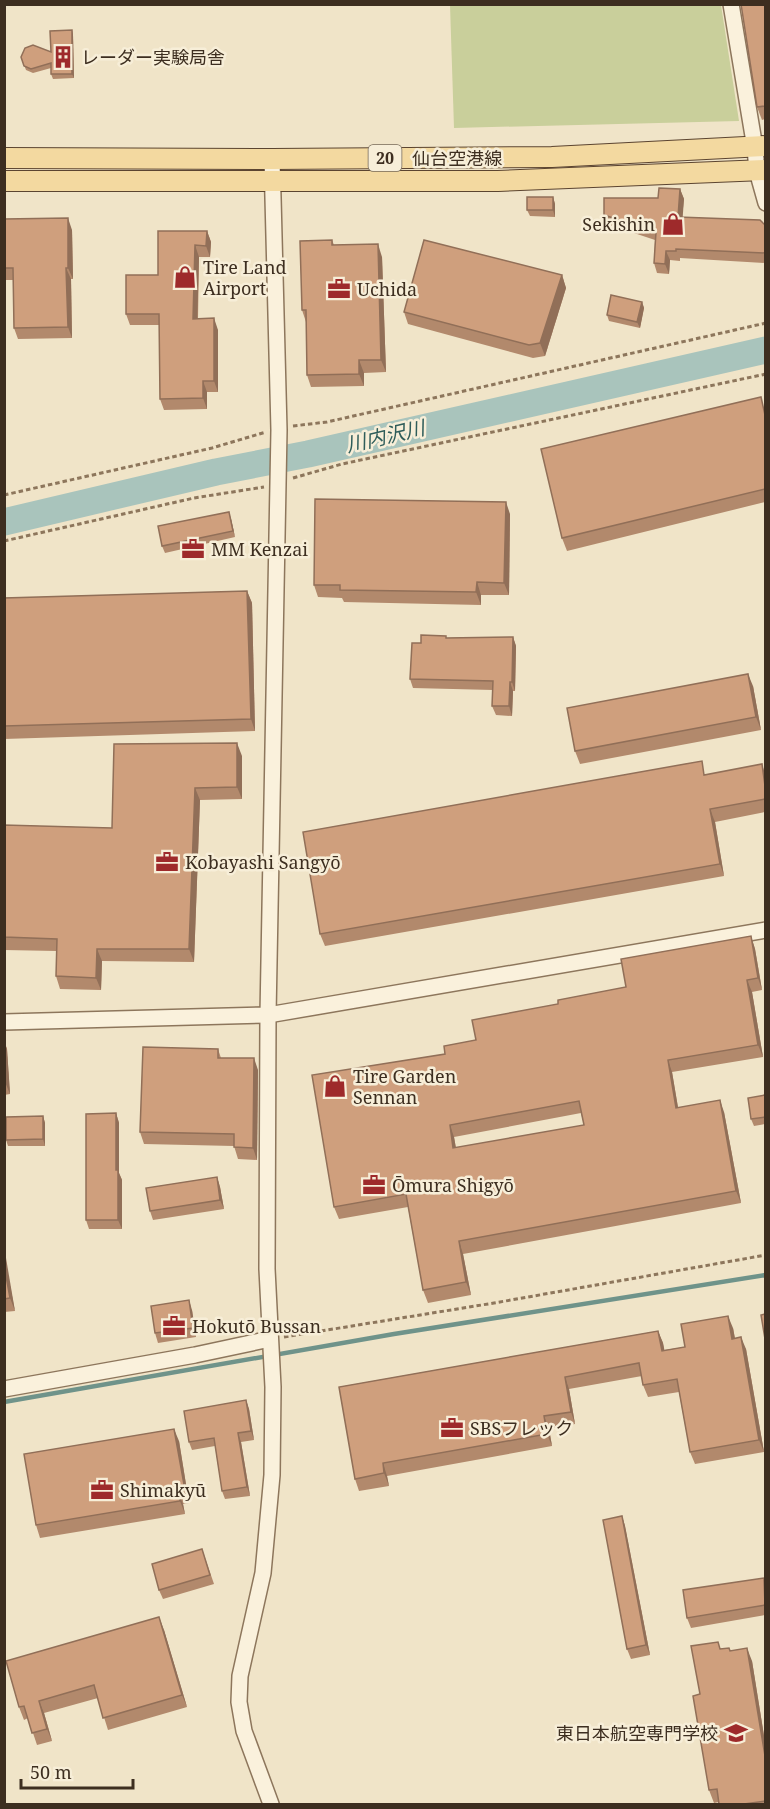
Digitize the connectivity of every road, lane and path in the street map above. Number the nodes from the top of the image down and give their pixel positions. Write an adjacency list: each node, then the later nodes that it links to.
1 (731, 4): 2 (street)
2 (760, 147): 4 (main road, 仙台空港線 / 20); 5 (street)
3 (4, 158): 4 (main road, 仙台空港線 / 20)
4 (272, 159): 7 (street)
5 (761, 170): 7 (main road, 仙台空港線 / 20); 8 (street)
6 (4, 181): 7 (main road, 仙台空港線 / 20)
7 (272, 181): 11 (street)
8 (765, 203)
9 (765, 323): 11 (path)
10 (765, 374): 12 (path)
11 (279, 429): 12 (street); 13 (path)
12 (278, 483): 14 (path); 16 (street)
13 (4, 495)
14 (4, 541)
15 (765, 930): 16 (street)
16 (268, 1015): 17 (street); 19 (street)
17 (4, 1022)
18 (765, 1255): 19 (path)
19 (271, 1342): 20 (street); 21 (street)
20 (4, 1389)
21 (271, 1804)

